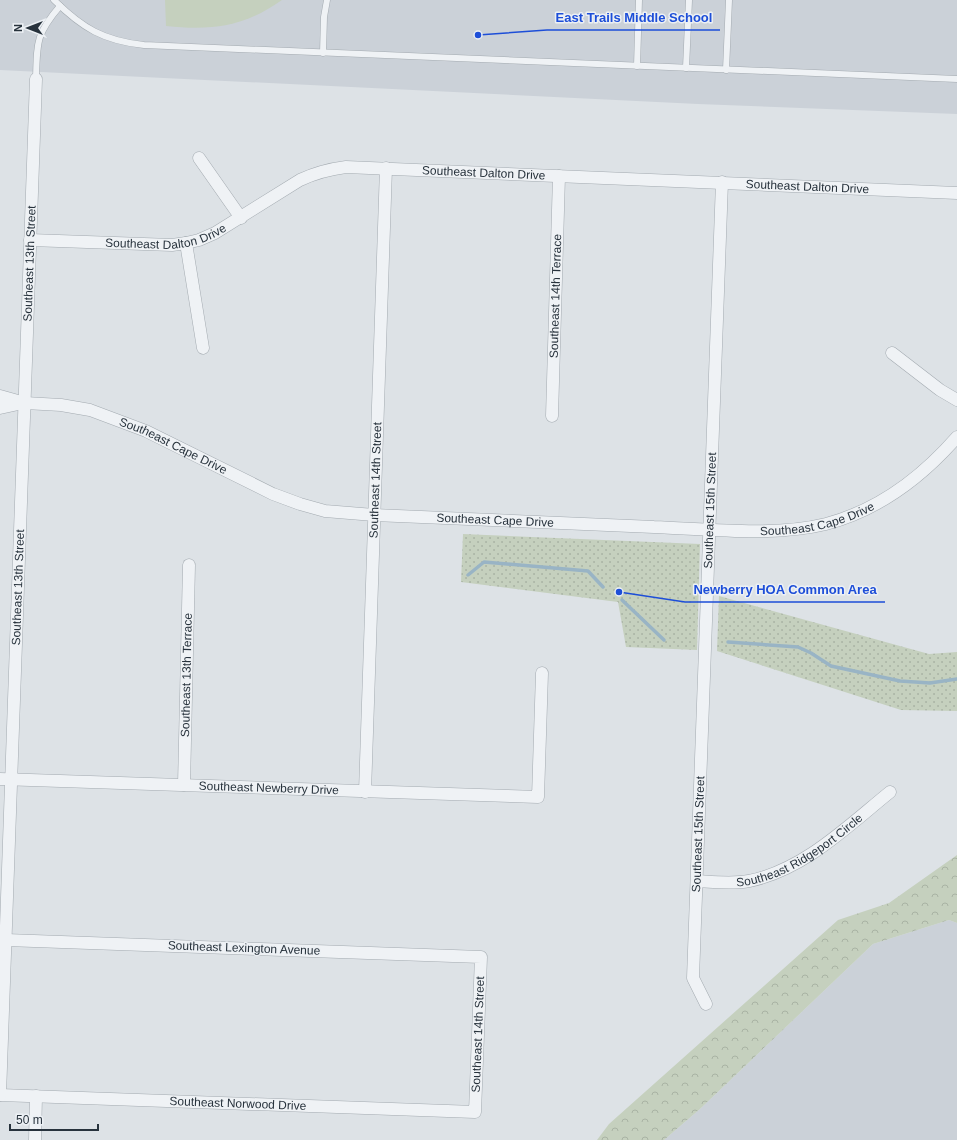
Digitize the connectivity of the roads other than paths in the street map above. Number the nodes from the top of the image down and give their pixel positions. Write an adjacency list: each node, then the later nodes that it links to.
1 (54, 0): 6 (lane)
2 (327, 0): 7 (lane)
3 (639, 0): 8 (lane)
4 (689, 0): 9 (lane)
5 (729, 0): 10 (lane)
6 (60, 6): 7 (lane); 11 (lane)
7 (323, 53): 8 (lane)
8 (637, 66): 9 (lane)
9 (686, 68): 10 (lane)
10 (726, 70): 12 (lane)
11 (36, 79): 19 (street, Southeast 13th Street)
12 (957, 79)
13 (199, 158): 18 (street)
14 (386, 168): 15 (street, Southeast Dalton Drive); 18 (street, Southeast Dalton Drive); 29 (street, Southeast 14th Street)
15 (559, 176): 16 (street, Southeast Dalton Drive); 27 (street, Southeast 14th Terrace)
16 (722, 182): 17 (street, Southeast Dalton Drive); 30 (street, Southeast 15th Street)
17 (957, 193)
18 (241, 218): 20 (street, Southeast Dalton Drive)
19 (30, 240): 20 (street, Southeast Dalton Drive); 25 (street, Southeast 13th Street)
20 (186, 244): 21 (street)
21 (203, 348)
22 (892, 353): 24 (street)
23 (0, 396): 25 (street, Southeast Cape Drive)
24 (957, 400)
25 (25, 403): 26 (street, Southeast Cape Drive); 29 (street, Southeast Cape Drive); 33 (street, Southeast 13th Street)
26 (0, 408)
27 (552, 416)
28 (957, 437): 30 (street, Southeast Cape Drive)
29 (374, 515): 30 (street, Southeast Cape Drive); 35 (street, Southeast 14th Street)
30 (710, 529): 37 (street, Southeast 15th Street)
31 (189, 565): 34 (street, Southeast 13th Terrace)
32 (542, 673): 35 (street, Southeast Newberry Drive)
33 (6, 780): 34 (street, Southeast Newberry Drive); 38 (street, Southeast 13th Street)
34 (184, 785): 35 (street, Southeast Newberry Drive)
35 (365, 792)
36 (890, 792): 37 (street, Southeast Ridgeport Circle)
37 (697, 882): 40 (street, Southeast 15th Street)
38 (6, 940): 39 (street, Southeast Lexington Avenue); 41 (street, Southeast 13th Street)
39 (481, 956): 43 (street, Southeast 14th Street)
40 (706, 1004)
41 (0, 1095): 42 (street, Southeast Norwood Drive)
42 (36, 1096): 43 (street, Southeast Norwood Drive); 44 (street)
43 (475, 1112)
44 (35, 1140)

